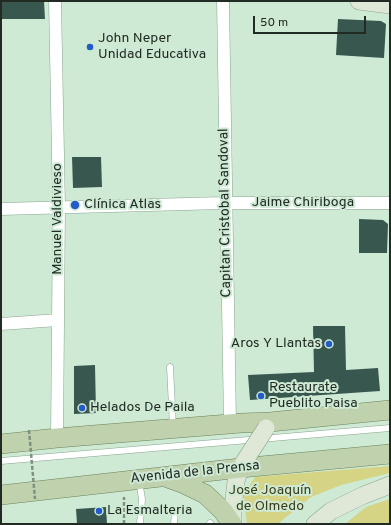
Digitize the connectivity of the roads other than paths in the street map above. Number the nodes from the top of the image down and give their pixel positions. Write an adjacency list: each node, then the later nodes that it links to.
1 (55, 1): 7 (street, Manuel Valdivieso)
2 (223, 1): 5 (street, Capitan Cristobal Sandoval)
3 (359, 1): 4 (main road)
4 (390, 5)
5 (227, 203): 6 (street, Jaime Chiriboga); 7 (street, Jaime Chiriboga); 13 (street, Capitan Cristobal Sandoval)
6 (390, 203)
7 (59, 207): 8 (street, Jaime Chiriboga); 9 (street, Manuel Valdivieso)
8 (1, 209)
9 (58, 320): 10 (street); 17 (street, Manuel Valdivieso)
10 (1, 324)
11 (170, 367): 15 (lane)
12 (390, 410): 14 (main road)
13 (230, 424): 14 (main road); 15 (main road)
14 (268, 425): 21 (main road, bridge)
15 (173, 428): 17 (main road)
16 (390, 428): 20 (lane)
17 (57, 438): 18 (main road)
18 (1, 444)
19 (390, 454): 21 (main road, Avenida de la Prensa)
20 (1, 461)
21 (242, 465): 22 (main road, Avenida de la Prensa); 29 (main road)
22 (163, 477): 23 (main road, Avenida de la Prensa); 29 (main road)
23 (131, 480): 25 (main road, Avenida de la Prensa); 27 (lane)
24 (390, 485): 30 (main road)
25 (1, 495)
26 (175, 511): 28 (lane)
27 (140, 524)
28 (174, 524)
29 (232, 524)
30 (315, 524)

